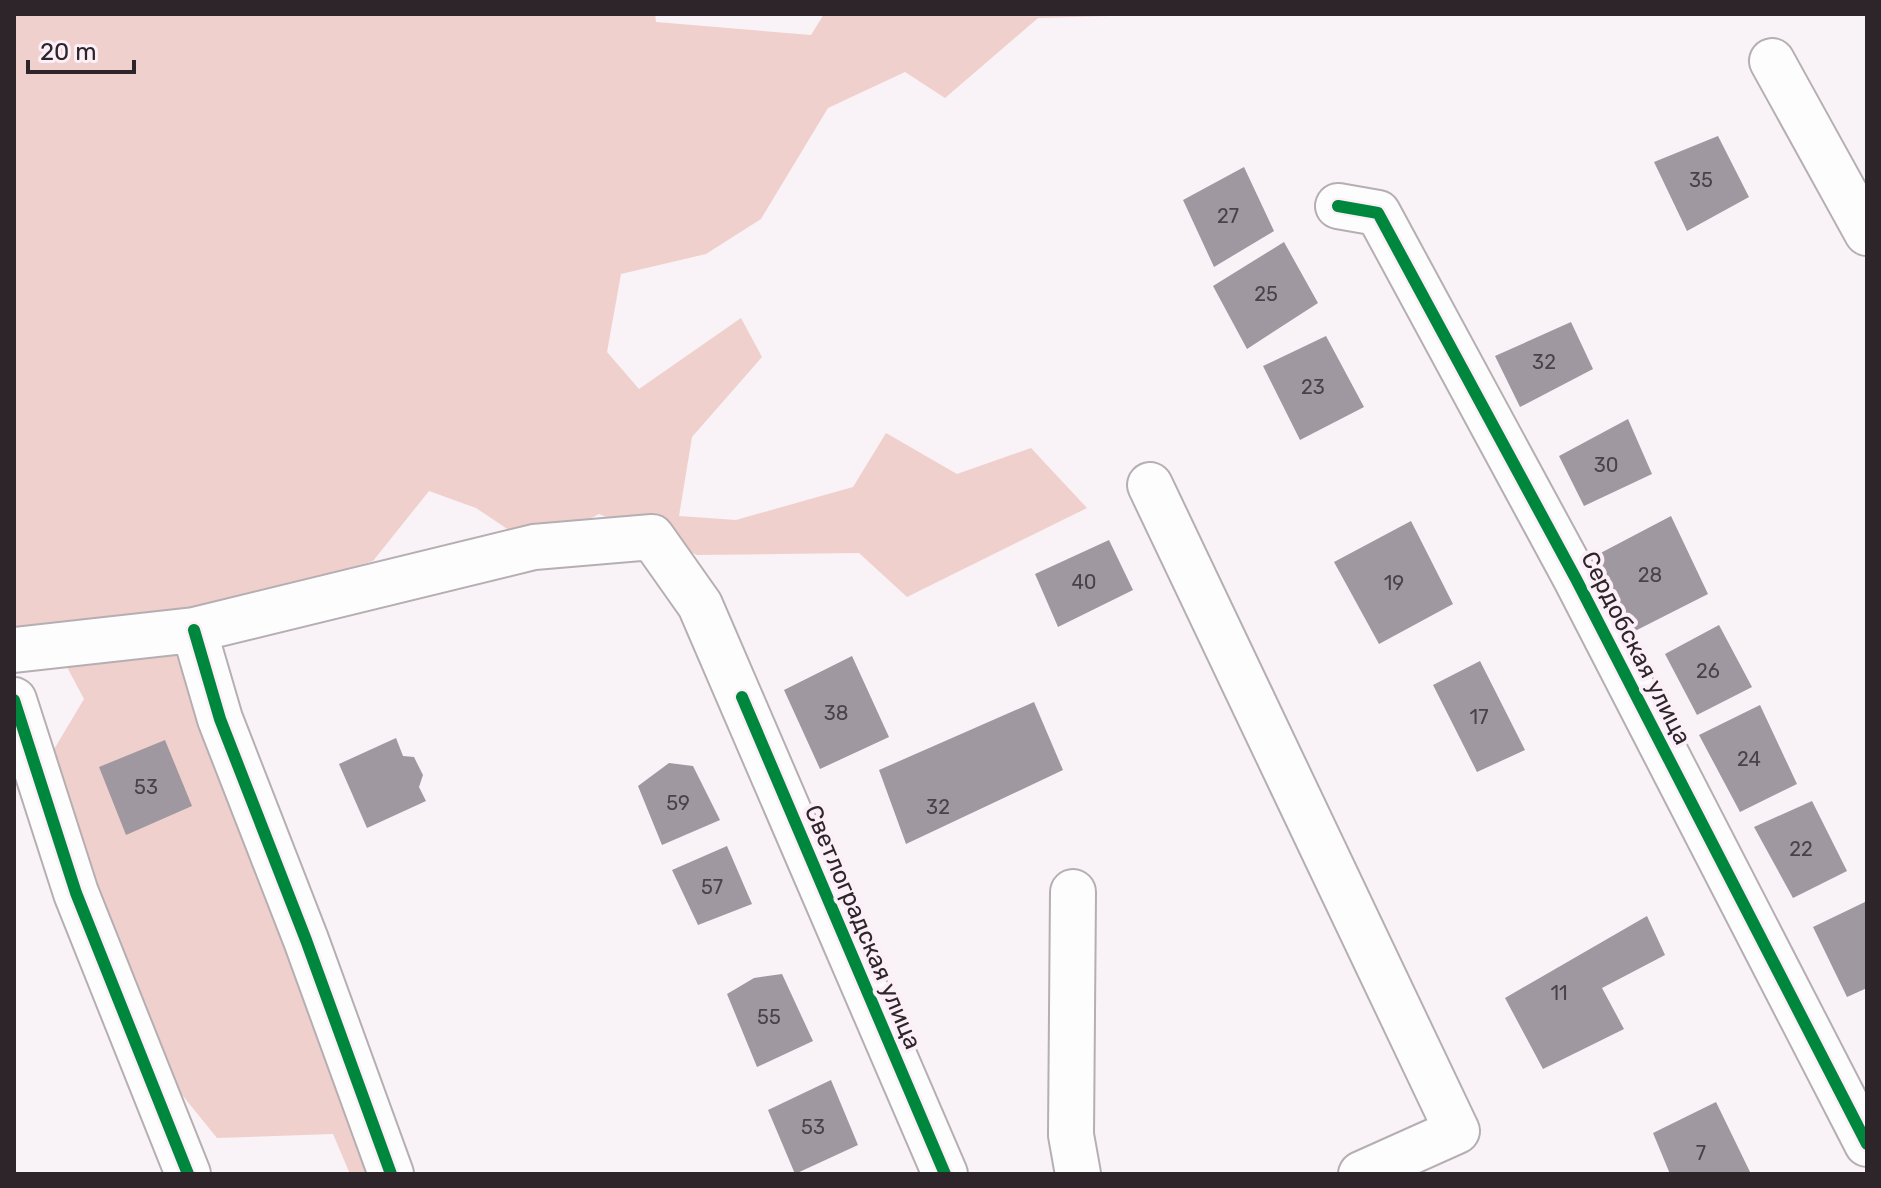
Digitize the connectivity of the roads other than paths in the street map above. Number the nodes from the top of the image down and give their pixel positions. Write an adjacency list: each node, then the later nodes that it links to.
1 (1772, 61): 3 (street)
2 (1338, 206): 9 (street, Сердобская улица)
3 (1867, 233)
4 (1150, 485): 14 (street)
5 (194, 630): 6 (street); 11 (street); 12 (street, Светлоградская улица)
6 (14, 650)
7 (14, 700): 10 (street)
8 (1073, 892): 13 (street)
9 (1867, 1144)
10 (188, 1174)
11 (391, 1174)
12 (945, 1174)
13 (1078, 1174)
14 (1361, 1174)

